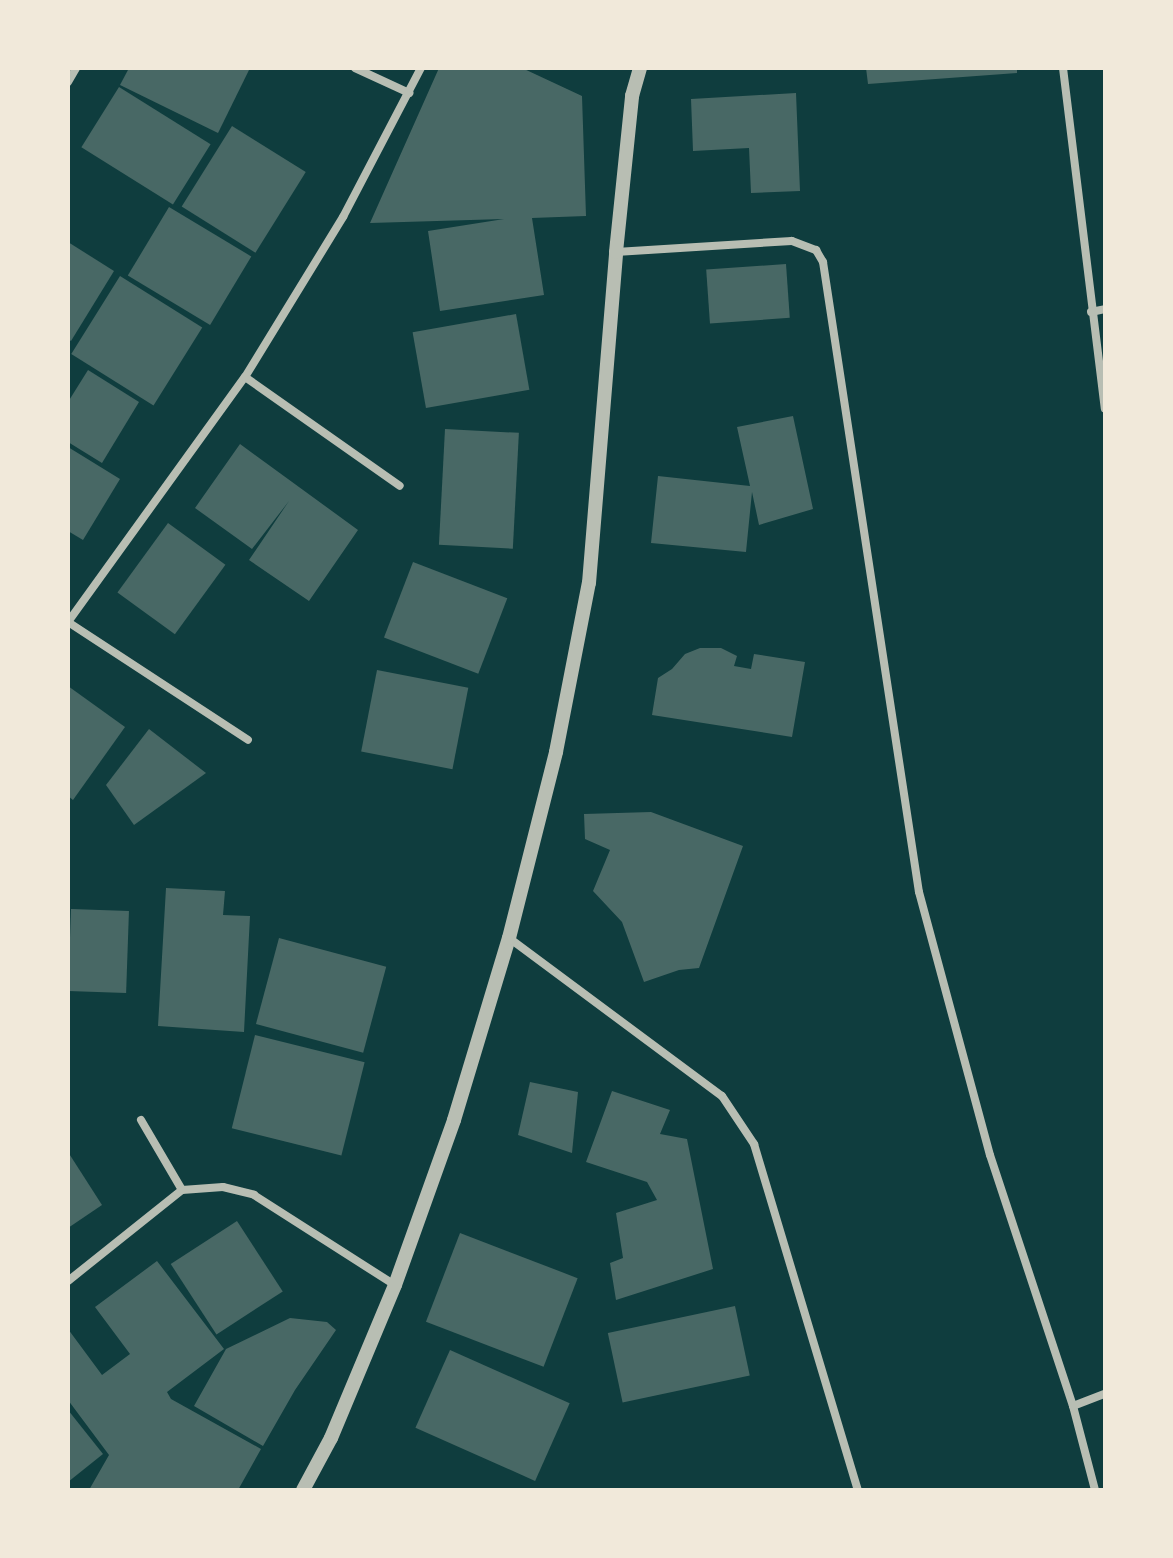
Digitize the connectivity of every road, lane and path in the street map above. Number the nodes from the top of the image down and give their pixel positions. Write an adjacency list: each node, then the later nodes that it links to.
1 (76, 68): 6 (street)
2 (355, 68): 7 (street)
3 (421, 68): 7 (street)
4 (640, 68): 8 (street)
5 (1063, 68): 10 (street)
6 (68, 82)
7 (409, 93): 11 (street)
8 (616, 252): 16 (street); 22 (street)
9 (1105, 309): 10 (street)
10 (1091, 312): 12 (street)
11 (245, 377): 13 (street); 14 (street)
12 (1105, 408)
13 (400, 486)
14 (68, 622): 15 (street)
15 (248, 740)
16 (509, 938): 20 (street); 24 (street)
17 (141, 1120): 18 (street)
18 (182, 1190): 19 (street); 20 (street)
19 (68, 1281)
20 (395, 1285): 23 (street)
21 (1105, 1394): 22 (street)
22 (1073, 1406): 25 (street)
23 (303, 1490)
24 (858, 1490)
25 (1095, 1490)

